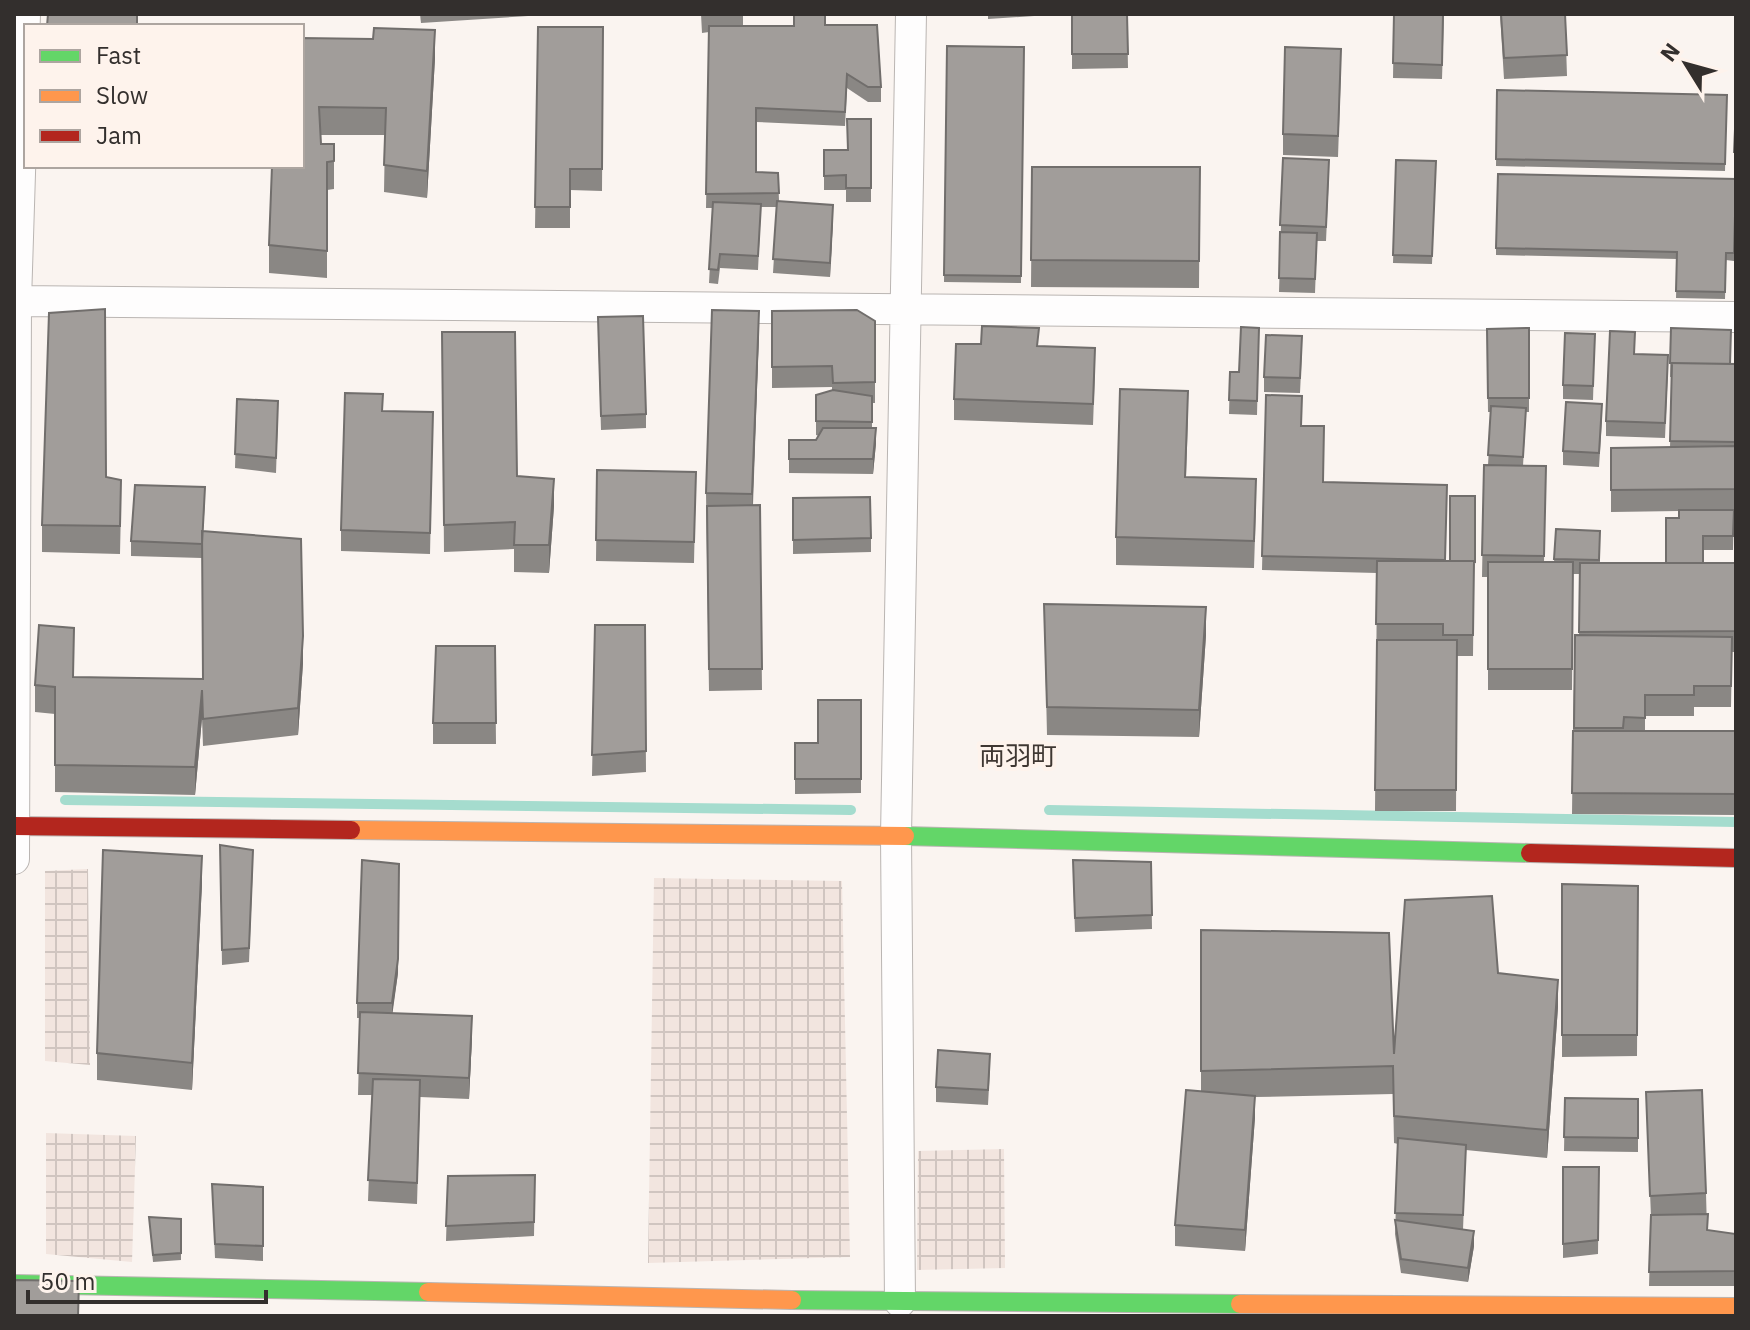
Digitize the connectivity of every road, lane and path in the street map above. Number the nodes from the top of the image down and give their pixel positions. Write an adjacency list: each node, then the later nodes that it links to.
1 (911, 14): 4 (street)
2 (24, 46): 3 (street)
3 (16, 301): 4 (street); 6 (street)
4 (906, 312): 5 (street); 7 (street)
5 (1736, 317)
6 (14, 826): 7 (street); 9 (street)
7 (896, 836): 8 (street); 11 (street)
8 (1736, 858)
9 (14, 859)
10 (14, 1284): 11 (street)
11 (900, 1302): 12 (street)
12 (1736, 1307)

